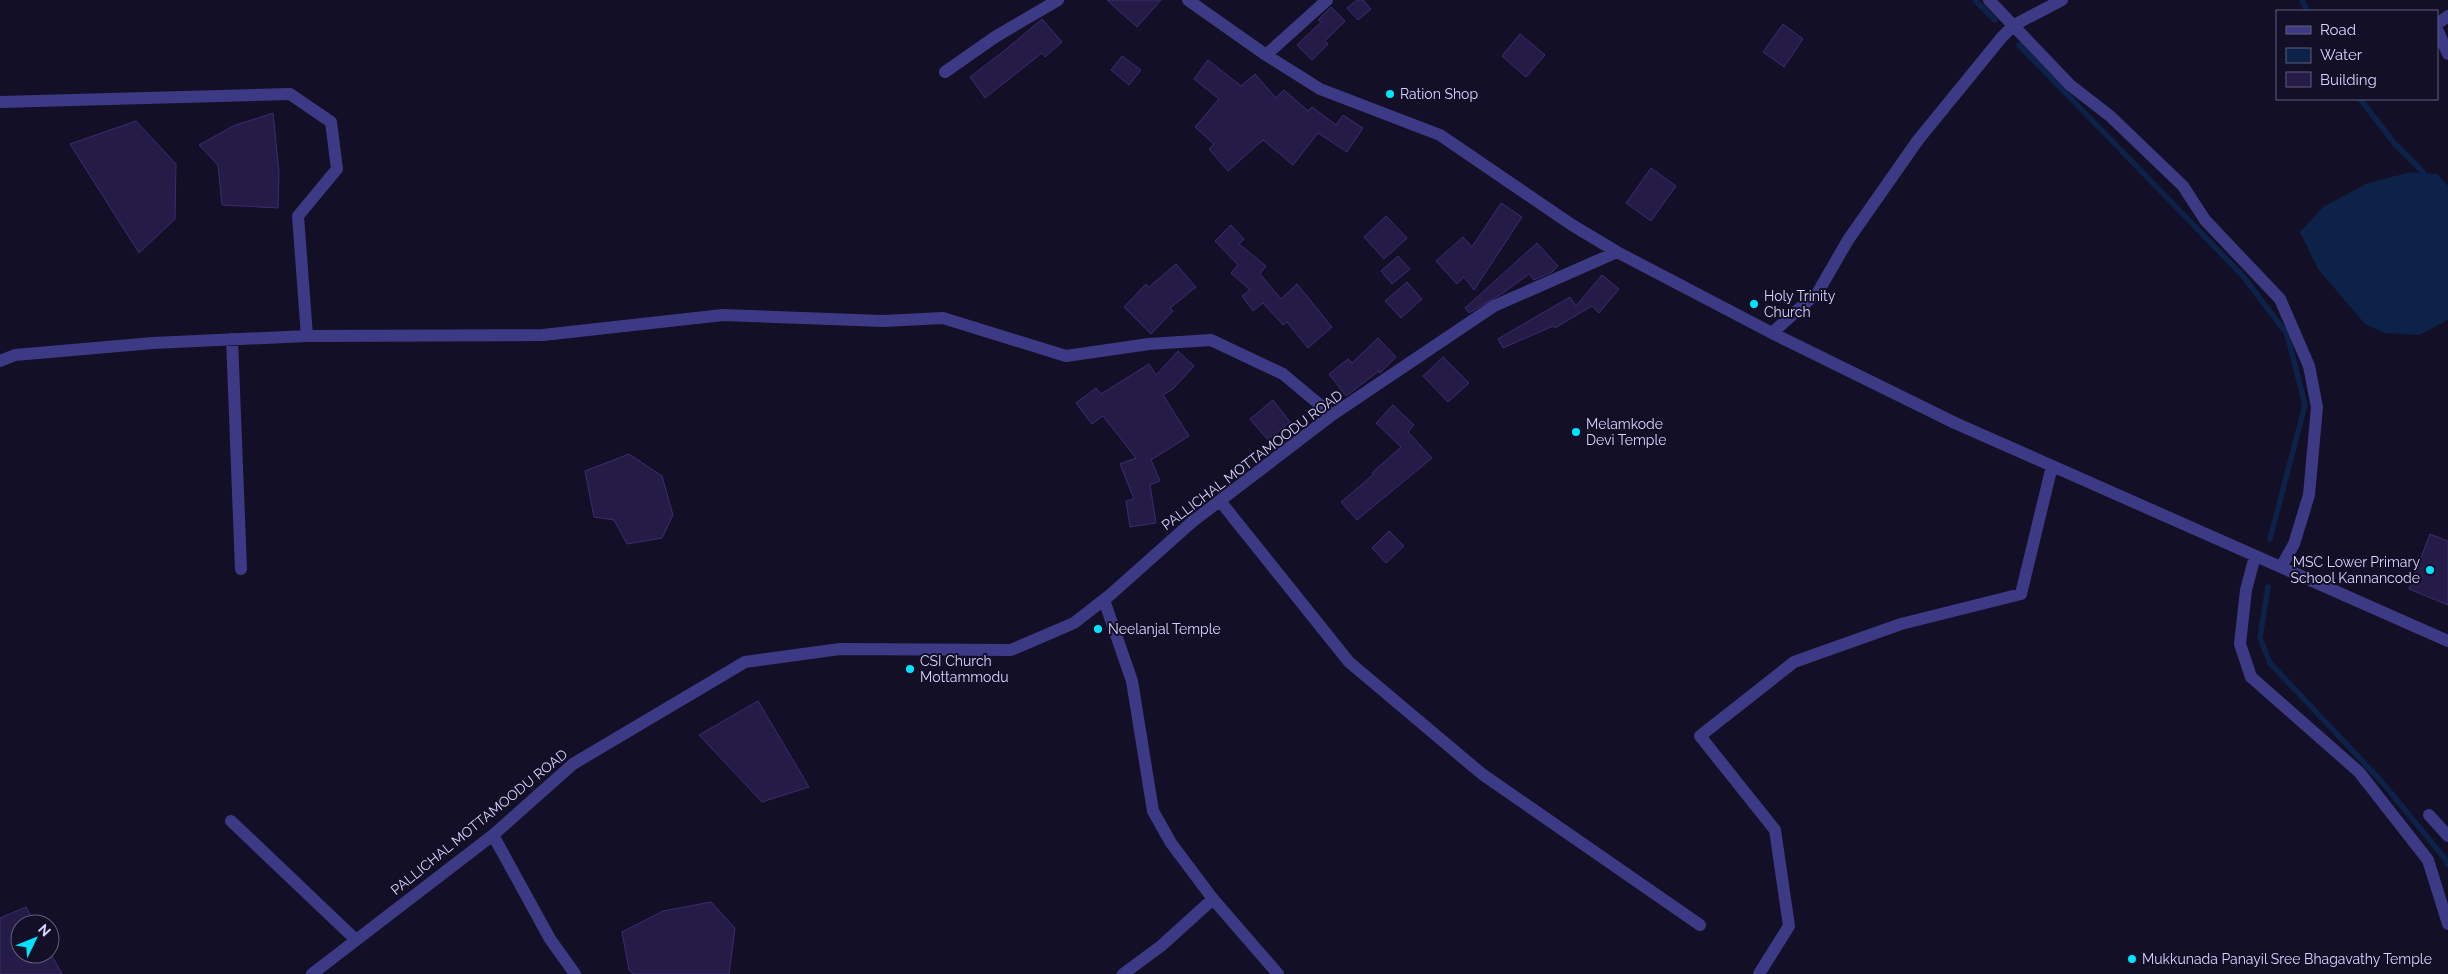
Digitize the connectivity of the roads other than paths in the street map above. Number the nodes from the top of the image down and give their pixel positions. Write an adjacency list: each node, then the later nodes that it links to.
1 (1058, 0): 10 (street)
2 (1188, 0): 9 (street)
3 (1327, 0): 9 (street)
4 (1989, 0): 6 (street)
5 (2062, 0): 6 (street)
6 (2014, 25): 13 (street); 21 (street)
7 (2438, 31): 8 (street)
8 (2448, 54)
9 (1266, 55): 12 (street)
10 (945, 72)
11 (0, 102): 14 (street)
12 (1617, 252): 13 (street); 17 (street, PALLICHAL MOTTAMOODU ROAD)
13 (1772, 333): 18 (street)
14 (307, 336): 15 (street); 17 (street)
15 (232, 339): 16 (street); 22 (street)
16 (0, 361)
17 (1332, 415): 19 (street, PALLICHAL MOTTAMOODU ROAD)
18 (2052, 466): 20 (street); 37 (street)
19 (1220, 501): 23 (street, PALLICHAL MOTTAMOODU ROAD); 31 (street)
20 (2255, 556): 21 (street); 30 (street)
21 (2281, 567): 24 (street)
22 (241, 569)
23 (1104, 600): 27 (street, PALLICHAL MOTTAMOODU ROAD); 29 (street)
24 (2448, 641)
25 (2429, 815): 28 (street)
26 (231, 821): 32 (street)
27 (493, 834): 32 (street, PALLICHAL MOTTAMOODU ROAD); 34 (street)
28 (2448, 836)
29 (1213, 898): 35 (street); 36 (street)
30 (2448, 924)
31 (1700, 925)
32 (355, 939): 33 (street, PALLICHAL MOTTAMOODU ROAD)
33 (312, 974)
34 (575, 974)
35 (1122, 974)
36 (1278, 974)
37 (1759, 974)

